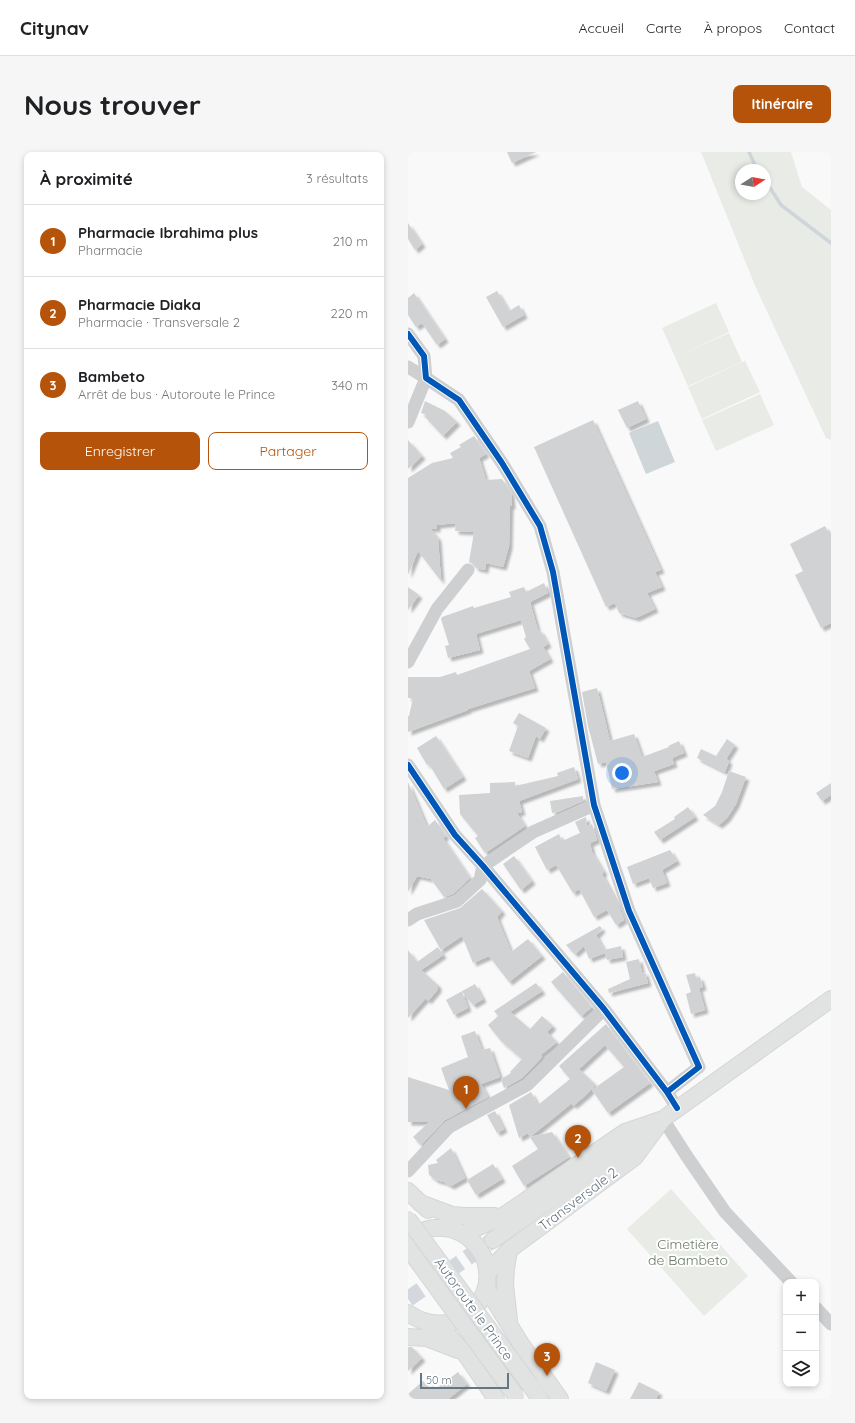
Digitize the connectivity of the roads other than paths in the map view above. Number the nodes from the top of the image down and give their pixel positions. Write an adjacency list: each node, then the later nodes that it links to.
1 (408, 334): 3 (street)
2 (408, 367): 3 (street)
3 (426, 378): 4 (street); 8 (street)
4 (408, 422)
5 (468, 570): 6 (street)
6 (408, 662)
7 (408, 765): 9 (street)
8 (594, 805): 9 (street); 13 (street)
9 (483, 866): 10 (street); 12 (street)
10 (408, 920)
11 (831, 999): 14 (main road, Transversale 2)
12 (604, 1009): 13 (street); 16 (street)
13 (666, 1092): 14 (street)
14 (677, 1108): 15 (main road, Transversale 2)
15 (663, 1119): 19 (main road, Transversale 2); 23 (main road); 25 (main road, Transversale 2); 26 (street)
16 (408, 1171)
17 (408, 1191): 18 (main road)
18 (420, 1203): 19 (main road); 21 (main road)
19 (503, 1216): 21 (main road, Transversale 2)
20 (408, 1219): 38 (main road, Autoroute le Prince, bridge)
21 (456, 1231): 22 (main road); 27 (main road)
22 (408, 1239)
23 (493, 1240)
24 (408, 1248): 36 (main road, Autoroute le Prince, bridge)
25 (509, 1250): 27 (main road, Transversale 2); 32 (main road)
26 (788, 1279)
27 (487, 1280): 30 (main road, Transversale 2); 32 (main road)
28 (819, 1311): 31 (street)
29 (408, 1312): 30 (main road)
30 (433, 1324): 33 (main road); 35 (main road)
31 (831, 1324)
32 (509, 1326): 39 (main road)
33 (408, 1331)
34 (408, 1337): 35 (main road)
35 (464, 1352): 37 (main road)
36 (517, 1397)
37 (496, 1399)
38 (540, 1399)
39 (560, 1399)

